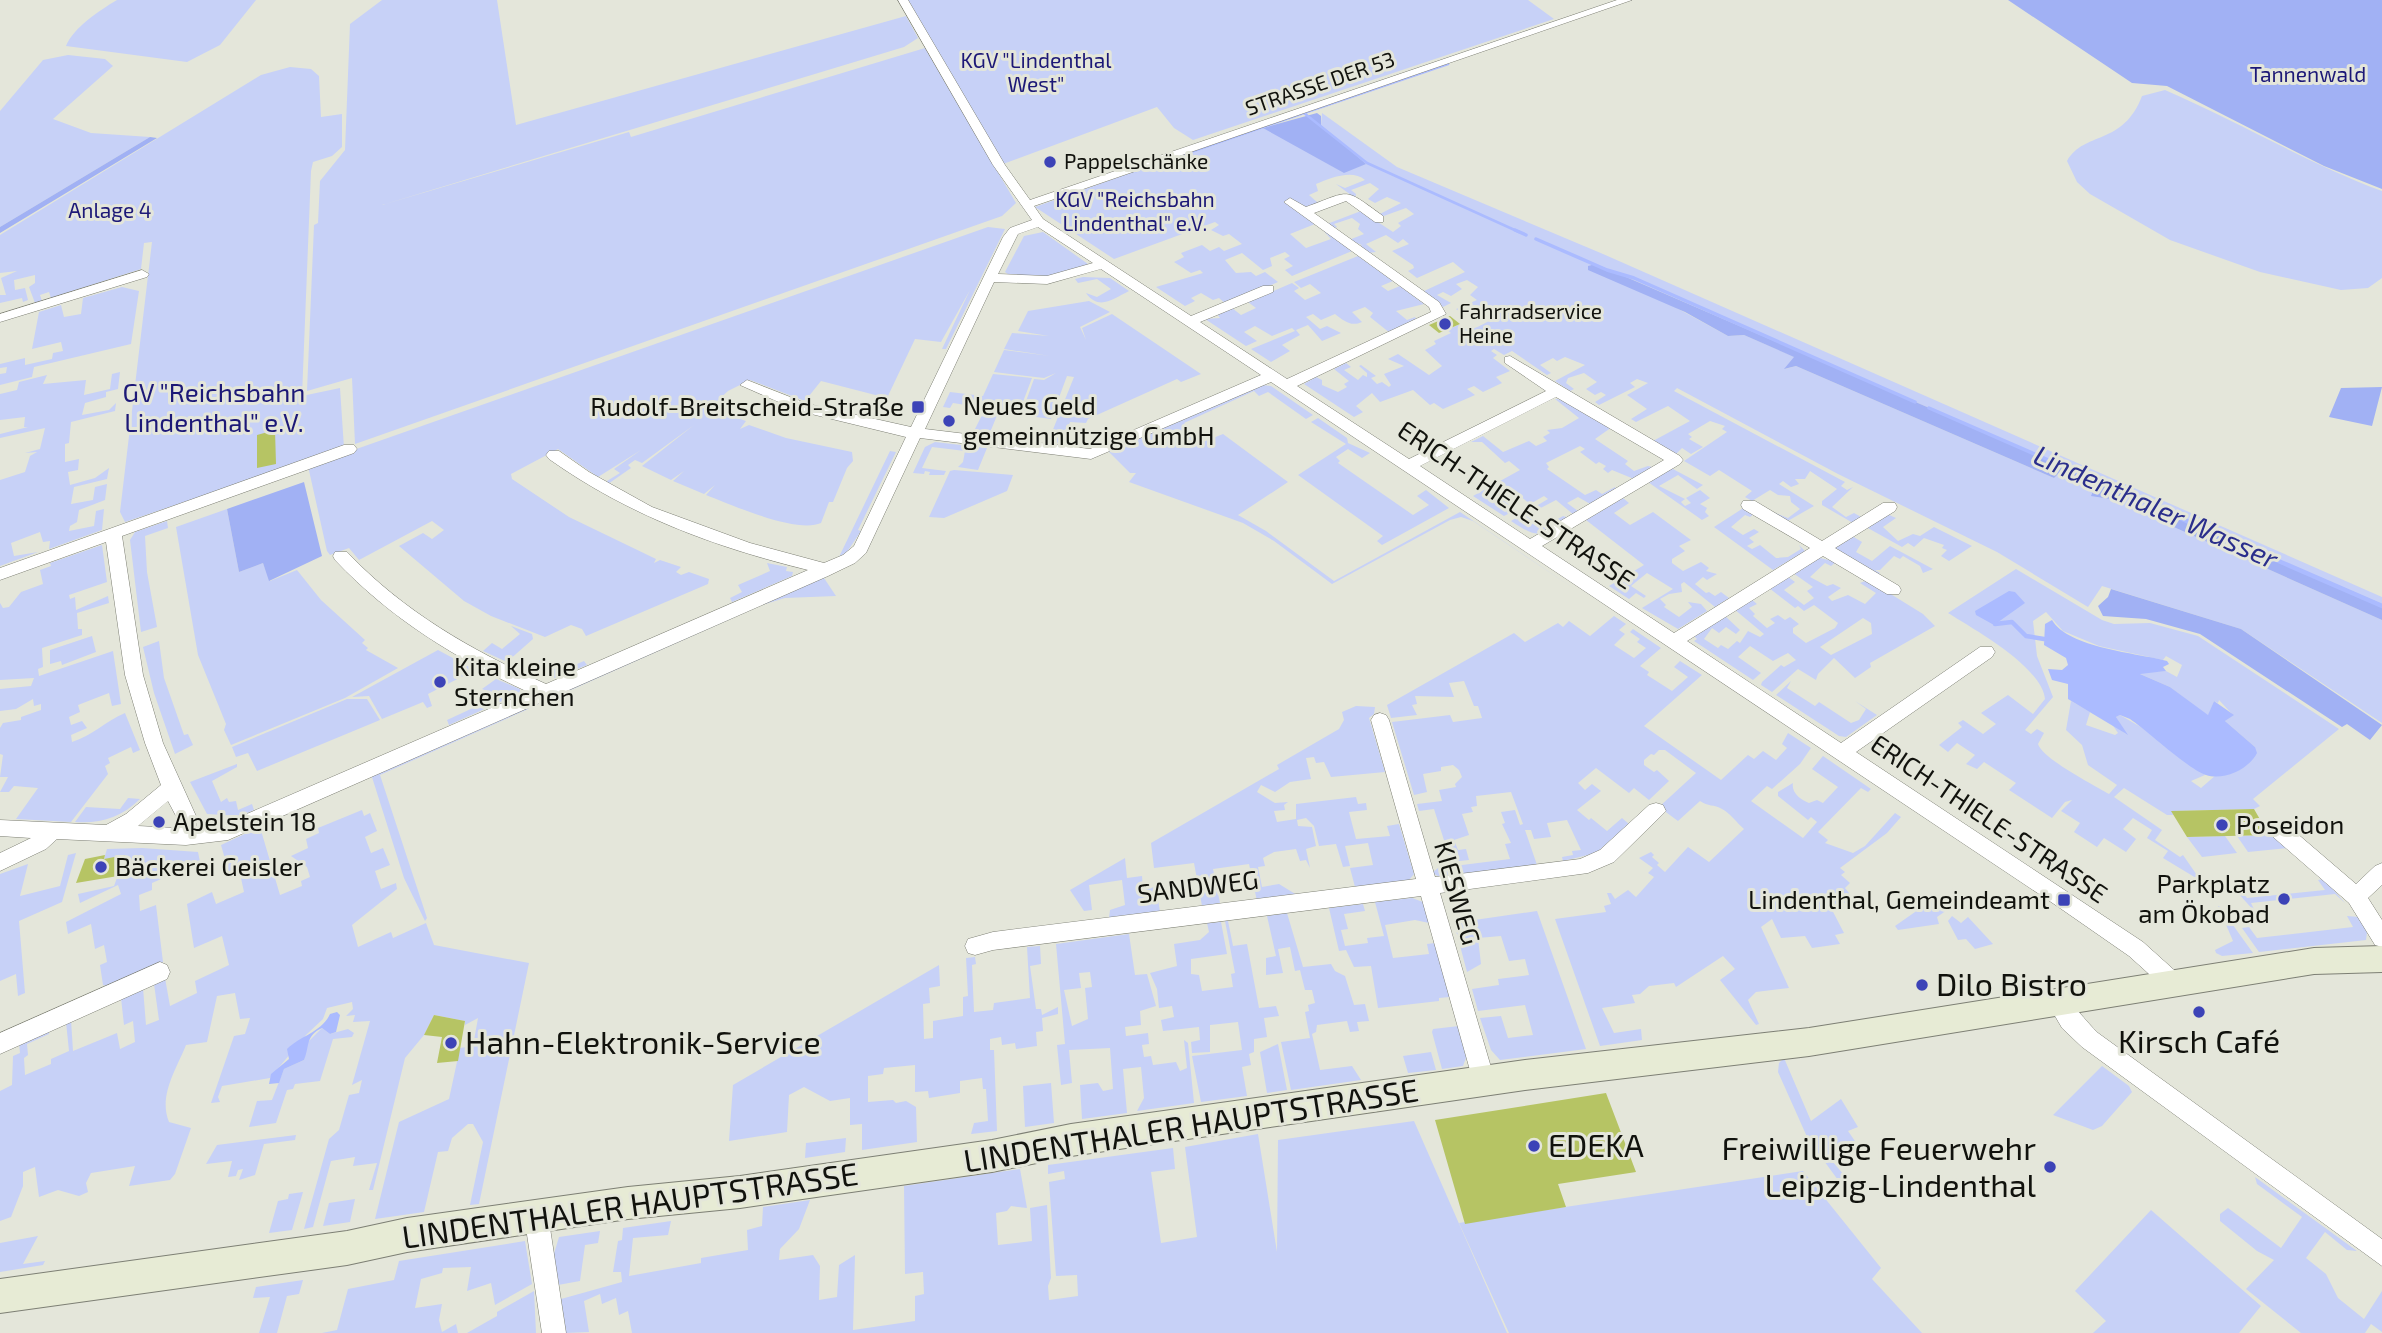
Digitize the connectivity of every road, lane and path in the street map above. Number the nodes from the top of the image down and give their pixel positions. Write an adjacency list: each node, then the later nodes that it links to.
1 (903, 0): 6 (street, ERICH-THIELE-STRASSE)
2 (1627, 0): 6 (street, STRASSE DER 53)
3 (1333, 186): 4 (street)
4 (1347, 196): 7 (street); 8 (street)
5 (1290, 202): 7 (street)
6 (1026, 205): 9 (street, ERICH-THIELE-STRASSE)
7 (1305, 212): 17 (street)
8 (1379, 219)
9 (1039, 222): 10 (street, ERICH-THIELE-STRASSE); 12 (street)
10 (1102, 264): 12 (street); 15 (street, ERICH-THIELE-STRASSE)
11 (142, 274): 14 (street)
12 (990, 277): 20 (street)
13 (1268, 289): 15 (street)
14 (0, 318)
15 (1189, 322): 17 (street, ERICH-THIELE-STRASSE)
16 (1510, 360): 19 (street)
17 (1279, 380): 20 (street); 23 (street, ERICH-THIELE-STRASSE)
18 (747, 385): 20 (street)
19 (1555, 392): 23 (street); 27 (street)
20 (915, 433): 30 (street)
21 (349, 449): 26 (street)
22 (554, 455): 30 (street)
23 (1409, 465): 27 (street, ERICH-THIELE-STRASSE)
24 (1749, 505): 28 (street)
25 (1889, 507): 28 (street)
26 (113, 532): 31 (street); 38 (street)
27 (1530, 546): 33 (street, ERICH-THIELE-STRASSE)
28 (1821, 549): 32 (street); 33 (street)
29 (341, 556): 35 (street)
30 (822, 572): 35 (street)
31 (0, 574)
32 (1893, 590)
33 (1674, 641): 37 (street, ERICH-THIELE-STRASSE)
34 (1986, 652): 37 (street)
35 (544, 691): 44 (street)
36 (1380, 720): 47 (street, KIESWEG)
37 (1842, 752): 53 (street, ERICH-THIELE-STRASSE)
38 (171, 787): 43 (street); 44 (street)
39 (1657, 811): 47 (street, SANDWEG)
40 (0, 828): 42 (street)
41 (2279, 830): 48 (street)
42 (52, 831): 43 (street); 45 (street)
43 (103, 834): 44 (street)
44 (186, 837)
45 (0, 863)
46 (2382, 872): 48 (street)
47 (1429, 887): 50 (street, SANDWEG); 56 (street, KIESWEG)
48 (2356, 897): 49 (street)
49 (2382, 938)
50 (975, 946)
51 (2382, 959): 53 (street, LINDENTHALER HAUPTSTRASSE)
52 (160, 972): 55 (street)
53 (2176, 985): 54 (street, LINDENTHALER HAUPTSTRASSE)
54 (2059, 1004): 56 (street, LINDENTHALER HAUPTSTRASSE); 58 (street)
55 (0, 1044)
56 (1484, 1081): 57 (street, LINDENTHALER HAUPTSTRASSE)
57 (539, 1216): 59 (street, LINDENTHALER HAUPTSTRASSE); 60 (street)
58 (2382, 1254)
59 (0, 1296)
60 (554, 1333)

